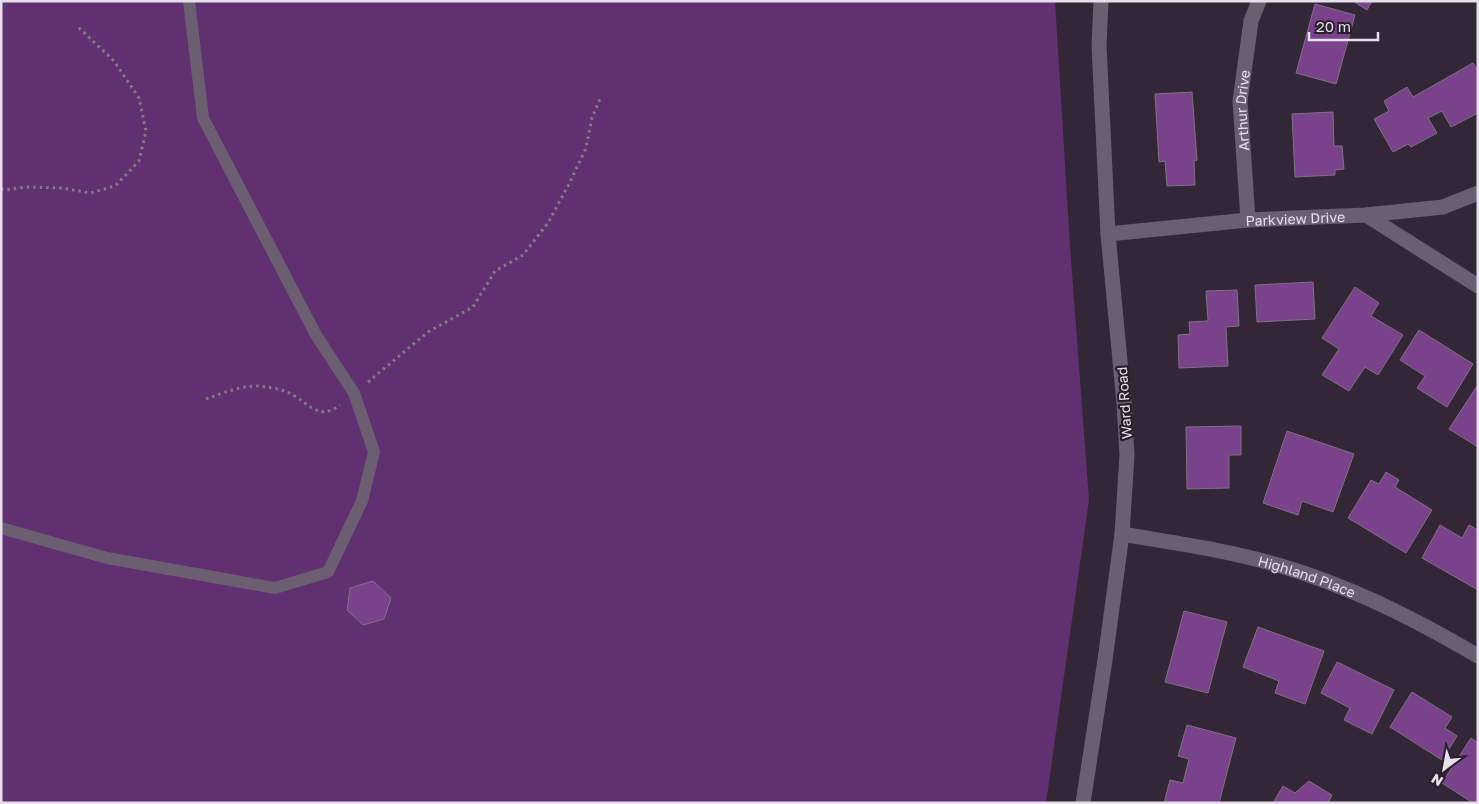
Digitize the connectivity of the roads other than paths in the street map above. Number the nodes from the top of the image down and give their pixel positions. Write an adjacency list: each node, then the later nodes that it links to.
1 (189, 1): 9 (lane)
2 (1101, 1): 7 (street, Ward Road)
3 (1259, 1): 6 (street, Arthur Drive)
4 (1478, 193): 5 (street, Parkview Drive)
5 (1366, 215): 6 (street, Parkview Drive); 8 (street)
6 (1248, 220): 7 (street, Parkview Drive)
7 (1108, 234): 10 (street, Ward Road)
8 (1478, 286)
9 (1, 528)
10 (1122, 534): 11 (street, Highland Place); 12 (street, Ward Road)
11 (1478, 656)
12 (1083, 803)

